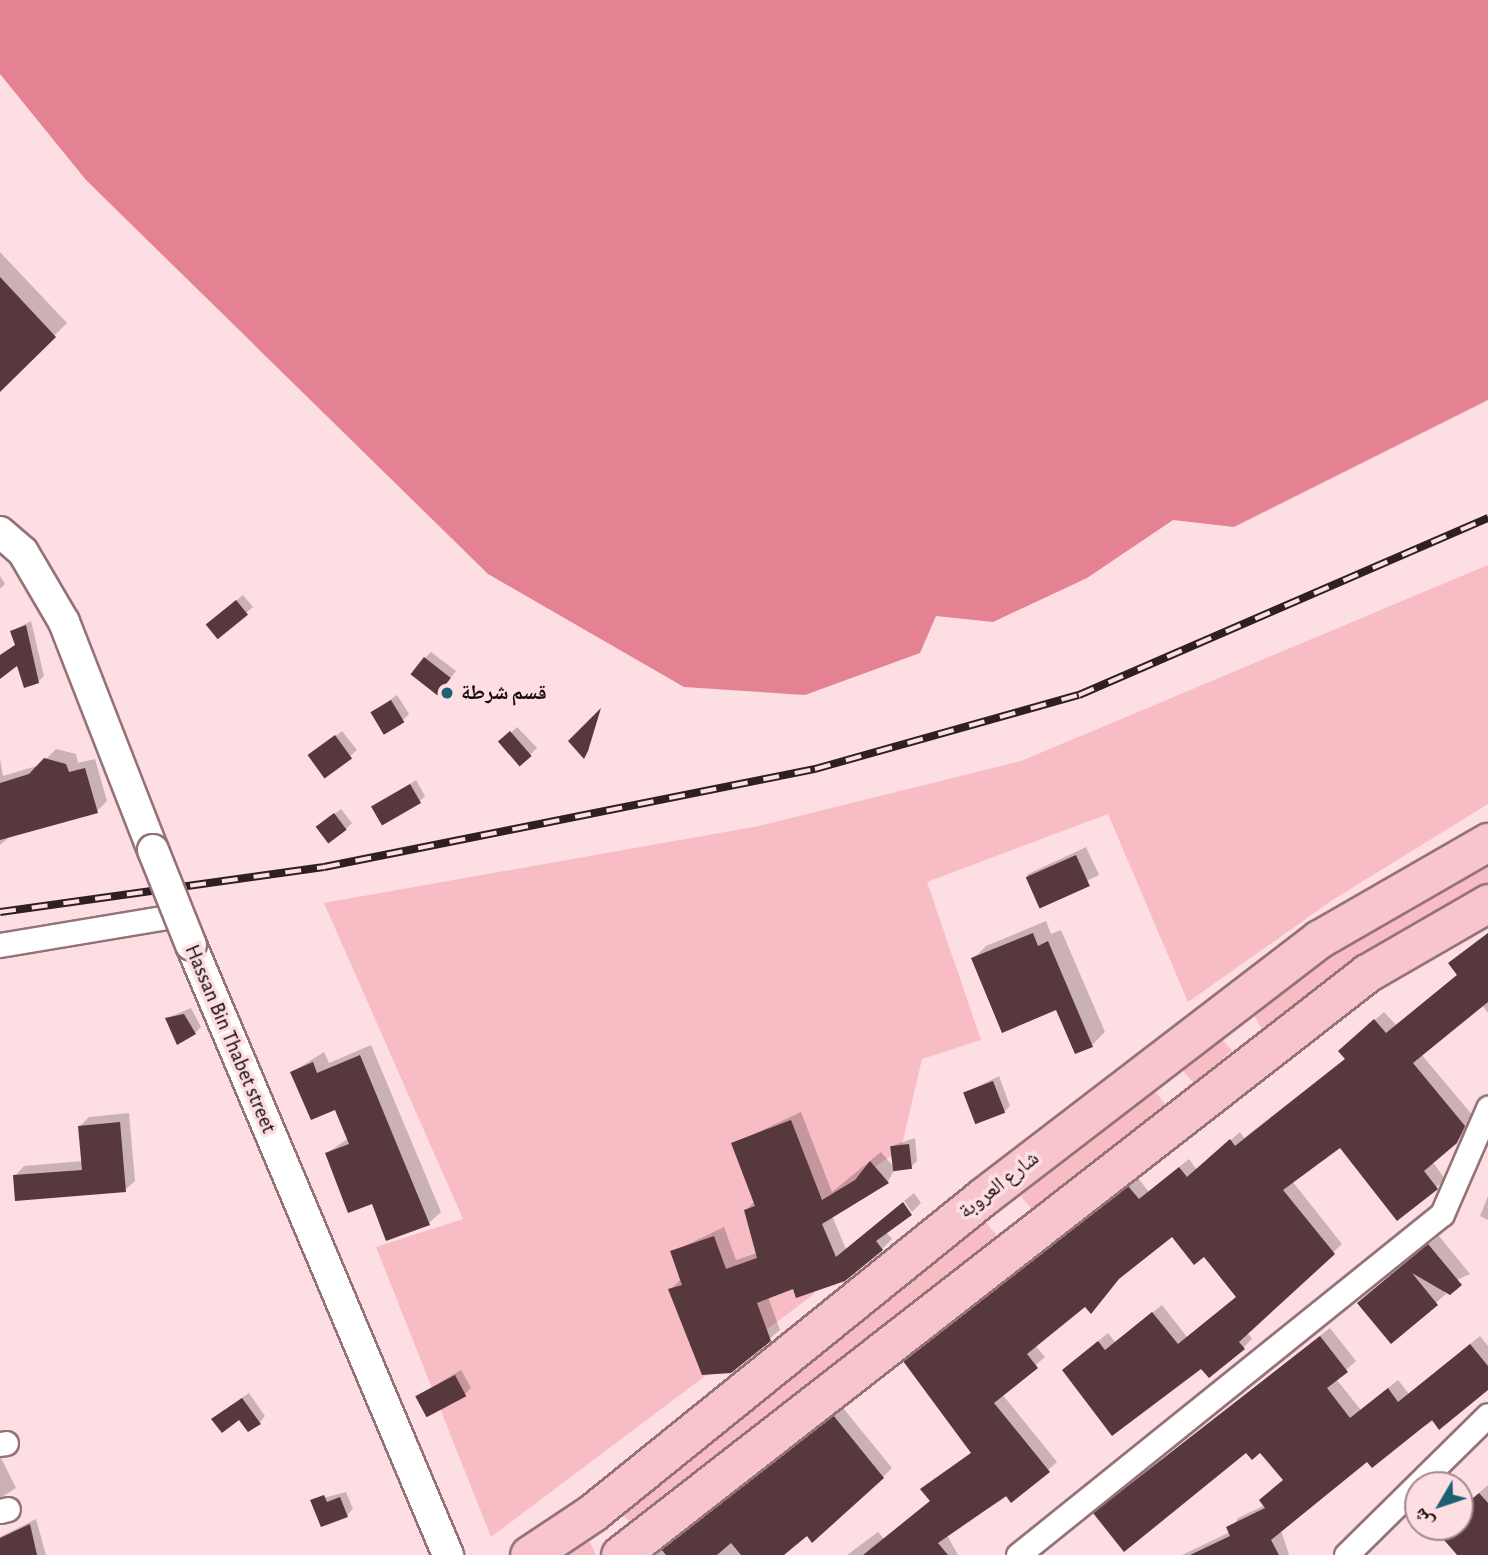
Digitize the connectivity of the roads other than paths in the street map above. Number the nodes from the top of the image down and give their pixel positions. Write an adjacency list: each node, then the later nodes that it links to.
1 (0, 532): 4 (street, Hassan Bin Thabet street, bridge)
2 (1488, 842): 6 (main road, شارع العروبة)
3 (1488, 902): 7 (main road)
4 (179, 915): 5 (street); 14 (street, Hassan Bin Thabet street, bridge)
5 (0, 945)
6 (1223, 1014): 7 (main road); 9 (main road, شارع العروبة)
7 (1259, 1058): 10 (main road)
8 (1488, 1108): 16 (street)
9 (984, 1196): 10 (main road); 12 (main road, شارع العروبة)
10 (1019, 1245): 13 (main road)
11 (1488, 1415): 17 (street)
12 (592, 1513): 13 (main road); 15 (main road, شارع العروبة)
13 (622, 1554)
14 (448, 1555)
15 (529, 1555)
16 (1018, 1555)
17 (1346, 1555)

